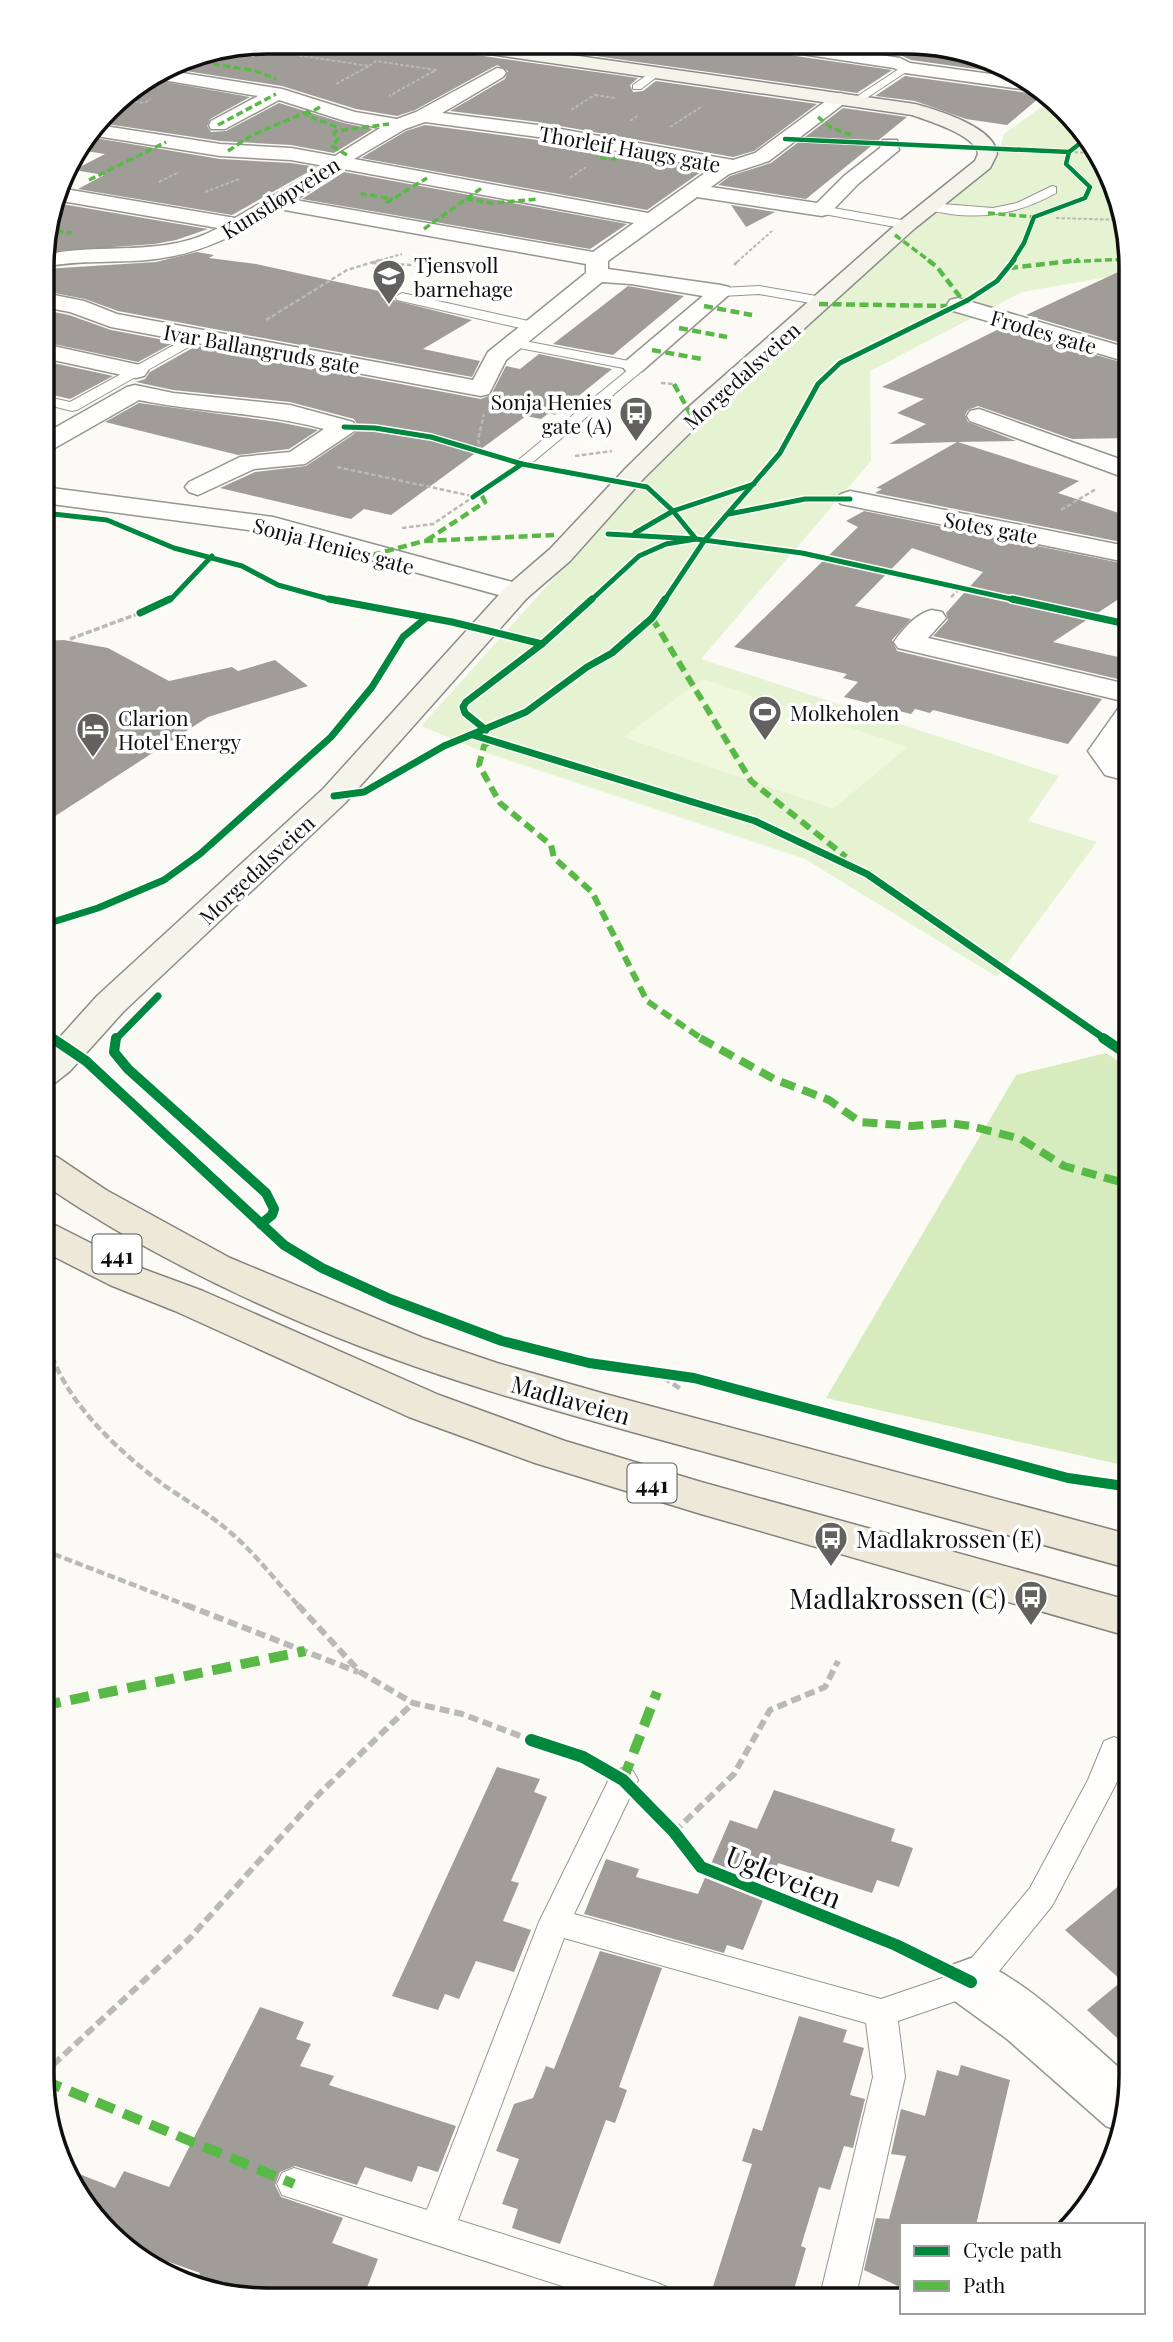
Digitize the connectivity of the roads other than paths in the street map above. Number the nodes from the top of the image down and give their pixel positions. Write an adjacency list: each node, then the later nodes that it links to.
1 (838, 54): 5 (street)
2 (529, 55): 4 (street, Morgedalsveien)
3 (550, 55): 4 (lane)
4 (546, 57): 6 (street, Morgedalsveien)
5 (905, 68): 8 (street); 12 (lane)
6 (658, 72): 10 (lane); 12 (street, Morgedalsveien)
7 (497, 73): 13 (street, Kunstløpveien)
8 (991, 75)
9 (172, 77): 11 (street)
10 (637, 87)
11 (276, 94): 14 (street); 15 (street)
12 (848, 100): 19 (street); 27 (street, Morgedalsveien)
13 (423, 116): 15 (street, Kunstløpveien); 19 (street, Thorleif Haugs gate)
14 (218, 125)
15 (398, 125): 18 (street, Kunstløpveien)
16 (104, 132): 18 (street)
17 (890, 144): 28 (street)
18 (339, 162): 20 (street); 26 (street, Kunstløpveien)
19 (734, 166): 23 (street)
20 (427, 178): 21 (street); 24 (street)
21 (483, 187): 29 (street); 32 (street)
22 (1052, 190): 27 (lane)
23 (694, 191): 28 (street); 29 (street)
24 (363, 193)
25 (67, 196): 30 (street)
26 (278, 203): 30 (street, Kunstløpveien); 32 (street)
27 (930, 207): 31 (street, Morgedalsveien)
28 (813, 209): 31 (lane)
29 (653, 220): 34 (street)
30 (238, 225): 33 (street, Kunstløpveien)
31 (907, 225): 37 (street, Morgedalsveien)
32 (426, 229): 34 (street)
33 (55, 259)
34 (597, 267): 35 (street); 40 (street)
35 (721, 292): 37 (lane); 45 (street)
36 (402, 297): 40 (lane)
37 (822, 301): 58 (street, Morgedalsveien)
38 (55, 302): 41 (street, Ivar Ballangruds gate)
39 (958, 305): 43 (street, Frodes gate)
40 (533, 326): 42 (street)
41 (196, 337): 42 (street, Ivar Ballangruds gate); 46 (lane)
42 (514, 343): 45 (lane)
43 (1119, 352)
44 (55, 353): 46 (street)
45 (634, 366): 50 (lane)
46 (136, 372): 47 (lane)
47 (55, 403)
48 (979, 416): 51 (street)
49 (55, 438): 52 (street)
50 (522, 464)
51 (1119, 467)
52 (198, 487)
53 (55, 496): 55 (street, Sonja Henies gate)
54 (850, 499): 57 (street, Sotes gate)
55 (108, 503): 56 (street, Sonja Henies gate); 58 (street, Sonja Henies gate)
56 (55, 505)
57 (1119, 553)
58 (517, 592): 63 (street, Morgedalsveien)
59 (932, 618): 60 (street)
60 (1119, 691)
61 (1119, 729): 62 (street)
62 (1119, 769)
63 (110, 1004): 64 (street, Morgedalsveien); 65 (street, Morgedalsveien)
64 (55, 1032)
65 (55, 1065)
66 (54, 1174): 70 (main road, Madlaveien / 441)
67 (54, 1216): 69 (main road, 441)
68 (54, 1241): 69 (main road, 441)
69 (189, 1301): 71 (main road, 441)
70 (1118, 1549)
71 (1118, 1615)
72 (1114, 1749): 75 (lane)
73 (623, 1780): 74 (lane)
74 (555, 1922): 76 (lane); 79 (lane)
75 (971, 1982): 76 (lane); 77 (street)
76 (881, 2013): 81 (lane)
77 (1117, 2100)
78 (294, 2183): 79 (lane)
79 (437, 2230): 80 (lane)
80 (620, 2288)
81 (840, 2288)

